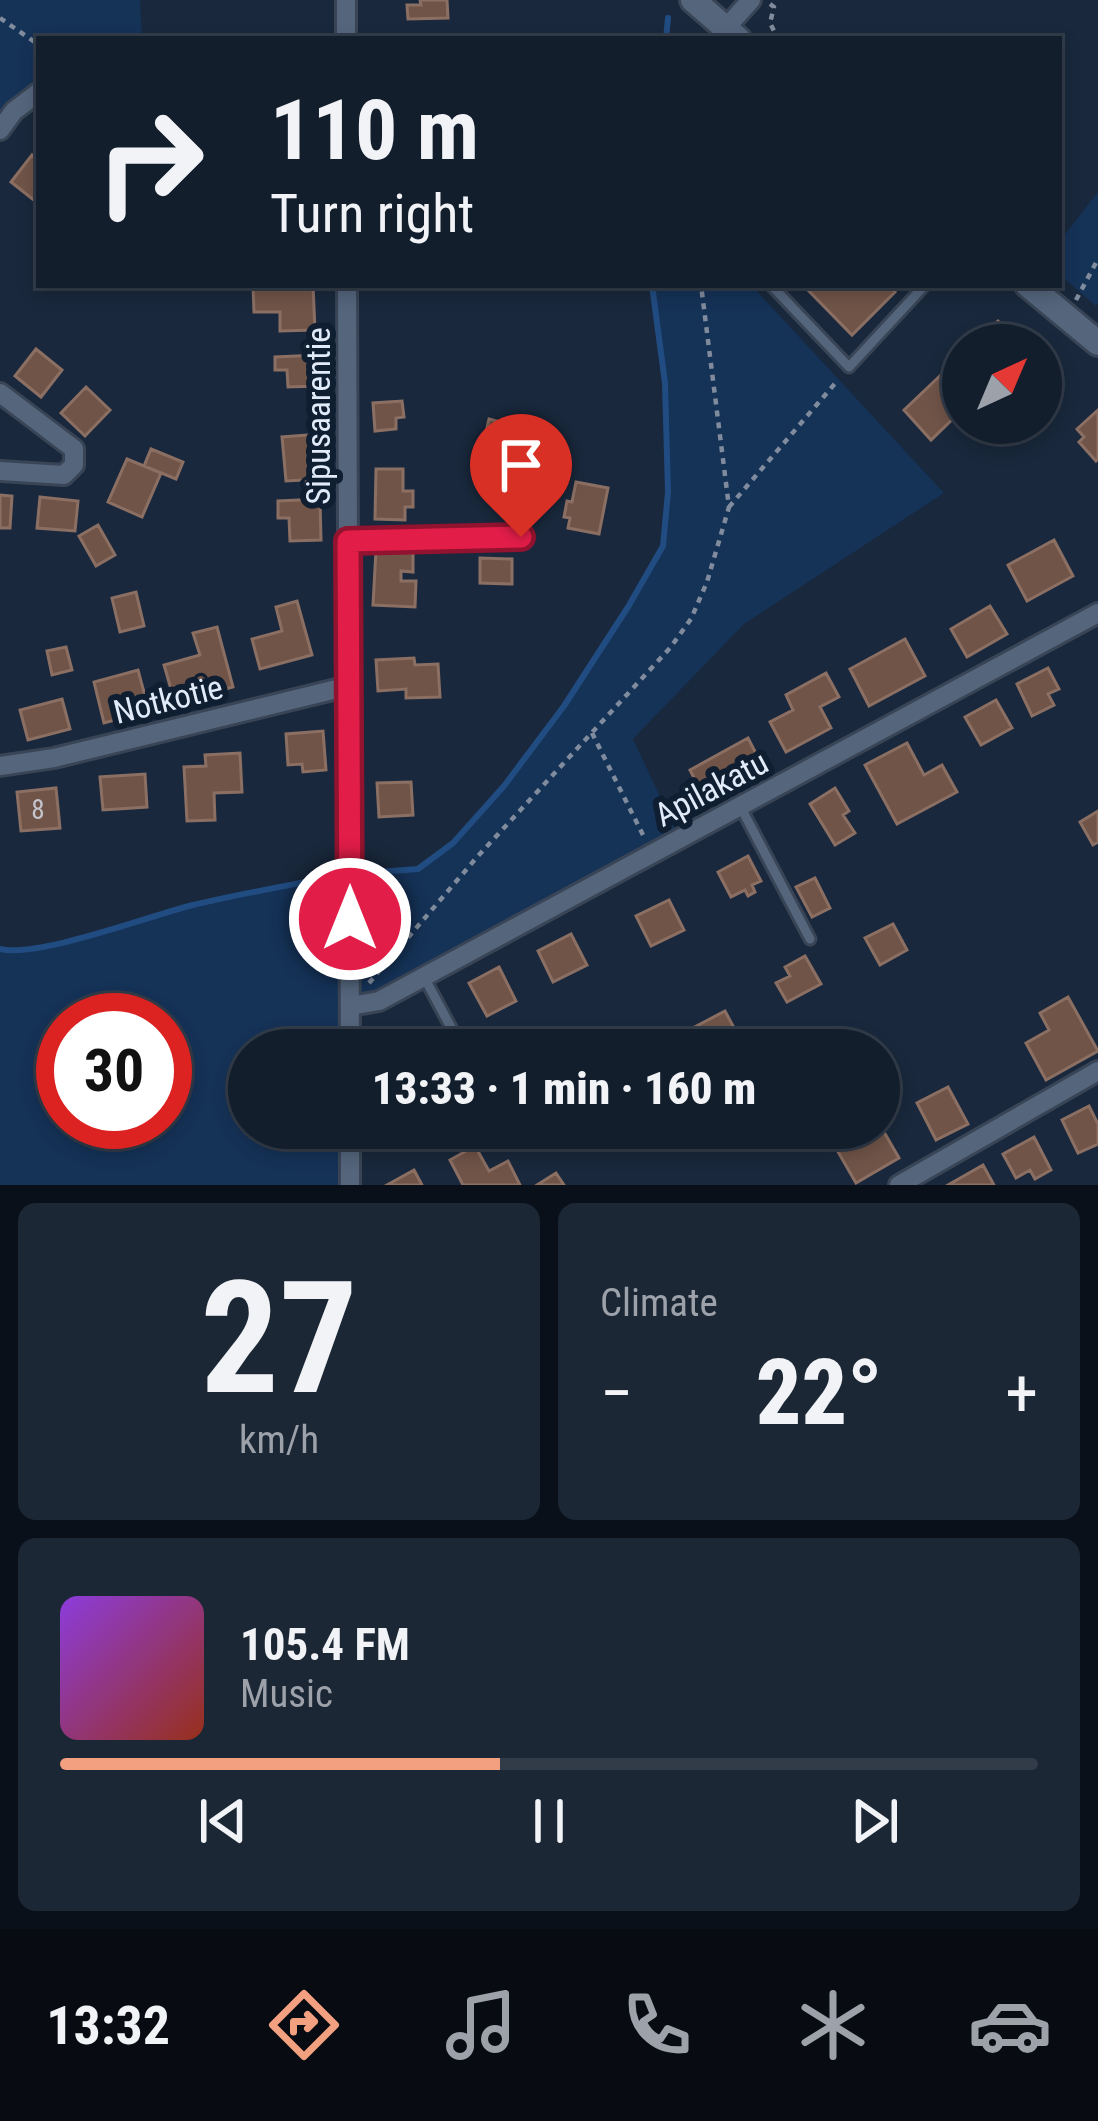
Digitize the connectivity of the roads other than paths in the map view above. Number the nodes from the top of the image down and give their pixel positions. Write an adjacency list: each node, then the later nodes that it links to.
1 (346, 0): 5 (street)
2 (693, 0): 4 (street)
3 (752, 0): 4 (street)
4 (732, 34)
5 (346, 36)
6 (36, 94): 7 (street)
7 (0, 130)
8 (347, 288): 16 (street, Sipusaarentie)
9 (774, 288): 10 (lane)
10 (922, 288)
11 (1032, 288): 12 (street)
12 (1098, 343)
13 (0, 393): 14 (street)
14 (0, 471)
15 (521, 537): 16 (lane)
16 (348, 541): 18 (street, Sipusaarentie)
17 (1098, 613): 20 (street, Apilakatu)
18 (349, 686): 19 (street, Notkotie); 23 (street, Sipusaarentie)
19 (0, 766)
20 (740, 806): 21 (lane); 22 (street, Apilakatu)
21 (810, 939)
22 (424, 977): 23 (street, Apilakatu); 25 (lane)
23 (350, 1006): 24 (street, Sipusaarentie)
24 (350, 1029)
25 (452, 1029)
26 (1098, 1071): 29 (street)
27 (350, 1149): 28 (street)
28 (350, 1185)
29 (899, 1185)

